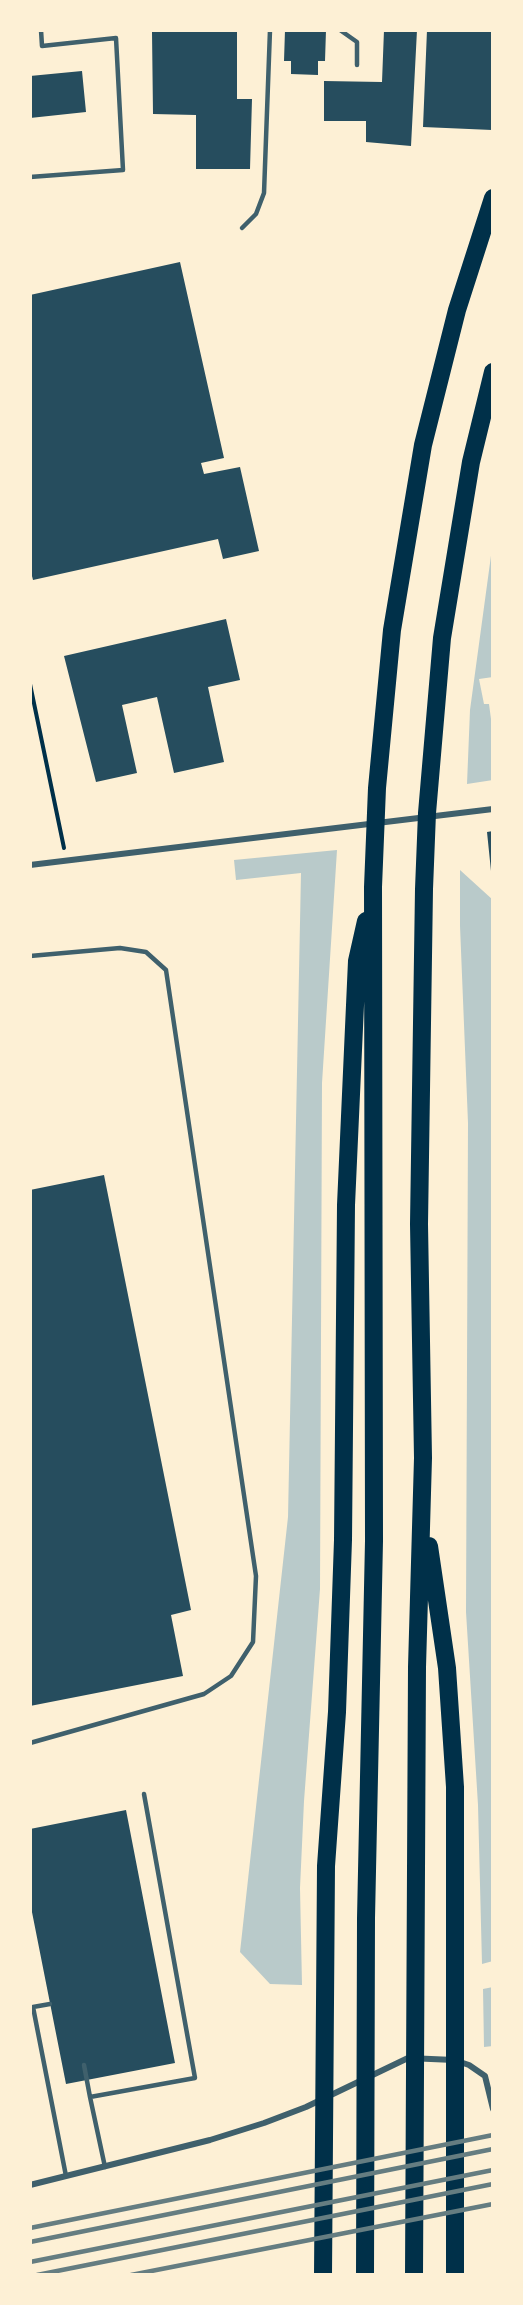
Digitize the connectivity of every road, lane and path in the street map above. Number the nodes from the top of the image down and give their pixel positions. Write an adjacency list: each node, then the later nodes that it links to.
1 (41, 30): 5 (lane)
2 (270, 30): 7 (lane)
3 (340, 30): 4 (lane)
4 (357, 65)
5 (30, 177)
6 (493, 198): 13 (highway)
7 (242, 228)
8 (493, 372): 15 (highway)
9 (30, 684): 11 (path)
10 (493, 809): 11 (street)
11 (66, 861): 12 (street)
12 (30, 866)
13 (373, 887): 27 (highway); 28 (highway)
14 (30, 956): 16 (lane)
15 (423, 1505): 29 (highway); 30 (highway)
16 (30, 1743)
17 (144, 1794): 22 (lane)
18 (50, 2004): 25 (lane)
19 (84, 2065): 22 (lane)
20 (493, 2074): 21 (street)
21 (485, 2076): 23 (street); 24 (street)
22 (90, 2097): 24 (lane)
23 (493, 2109)
24 (105, 2168): 25 (street)
25 (66, 2176): 26 (street)
26 (30, 2185)
27 (323, 2275)
28 (365, 2275)
29 (414, 2275)
30 (455, 2275)

